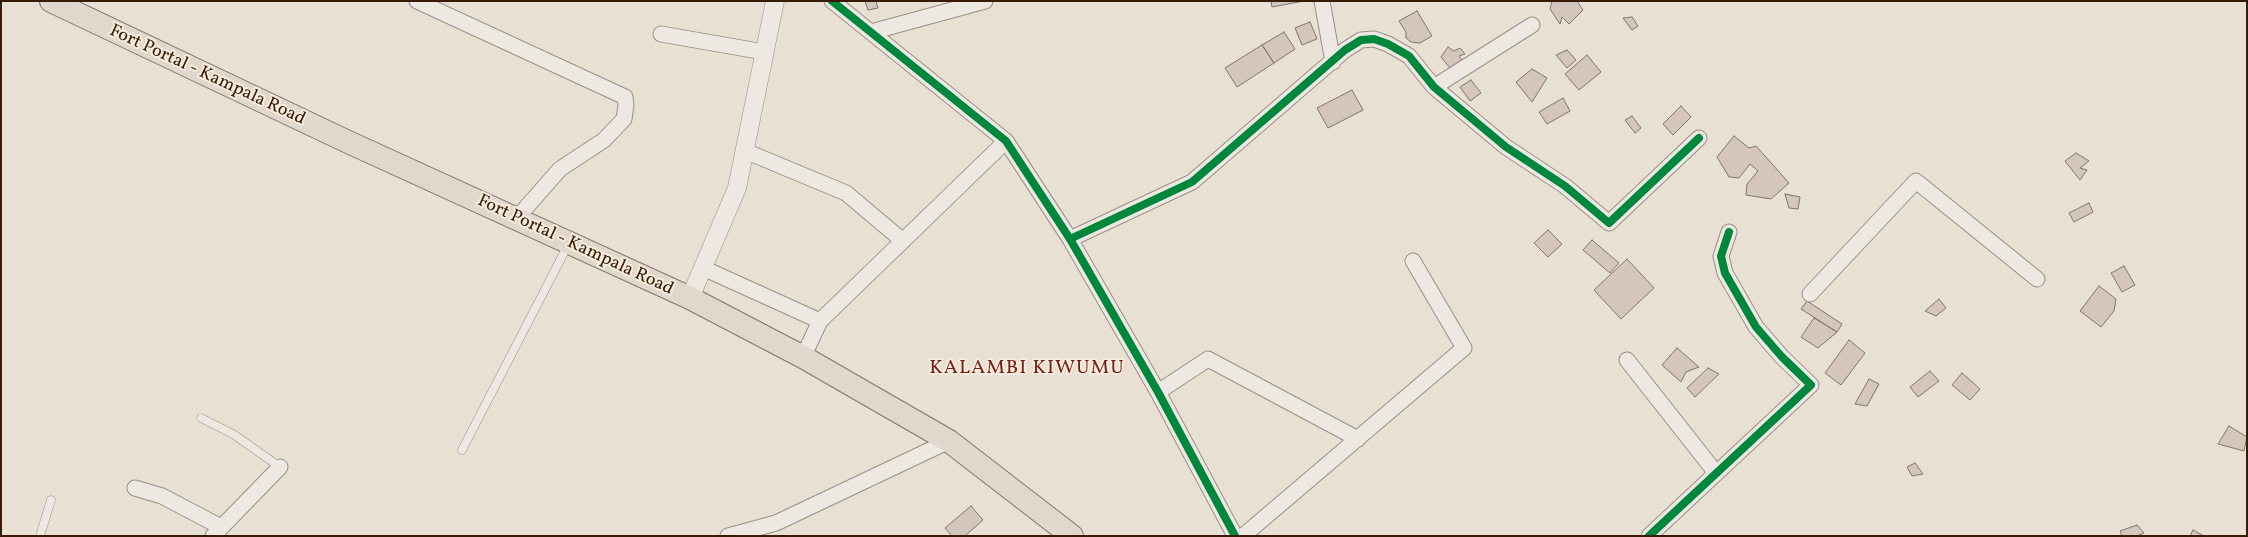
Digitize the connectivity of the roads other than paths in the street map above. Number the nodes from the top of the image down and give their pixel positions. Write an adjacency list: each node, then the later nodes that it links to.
1 (51, 1): 16 (main road, Fort Portal - Kampala Road)
2 (417, 1): 16 (street)
3 (775, 1): 10 (street)
4 (832, 1): 8 (street)
5 (985, 1): 8 (street)
6 (1322, 1): 11 (street)
7 (1532, 24): 12 (street)
8 (870, 32): 14 (street)
9 (660, 34): 10 (street)
10 (764, 52): 15 (street)
11 (1333, 62): 12 (street); 19 (street)
12 (1434, 87): 13 (street)
13 (1699, 138)
14 (1006, 141): 18 (street); 19 (street)
15 (744, 151): 18 (street); 22 (street)
16 (516, 219): 20 (main road, Fort Portal - Kampala Road)
17 (1729, 232): 35 (street)
18 (903, 240): 26 (street)
19 (1070, 240): 29 (street)
20 (568, 243): 25 (main road, Fort Portal - Kampala Road); 33 (lane)
21 (1413, 261): 31 (street)
22 (703, 268): 25 (street); 26 (street)
23 (2037, 279): 24 (street)
24 (1810, 294)
25 (690, 298): 27 (main road, Fort Portal - Kampala Road)
26 (820, 321): 27 (street)
27 (803, 357): 32 (main road, Fort Portal - Kampala Road)
28 (1626, 360): 35 (street)
29 (1158, 392): 31 (street); 42 (street)
30 (201, 418): 34 (lane)
31 (1358, 439): 43 (street)
32 (949, 441): 40 (street); 41 (main road, Fort Portal - Kampala Road)
33 (462, 450)
34 (280, 467): 38 (street)
35 (1716, 473): 44 (street)
36 (135, 488): 38 (street)
37 (50, 500): 39 (lane)
38 (217, 531)
39 (40, 536)
40 (728, 536)
41 (1072, 536)
42 (1235, 536)
43 (1243, 536)
44 (1649, 536)

